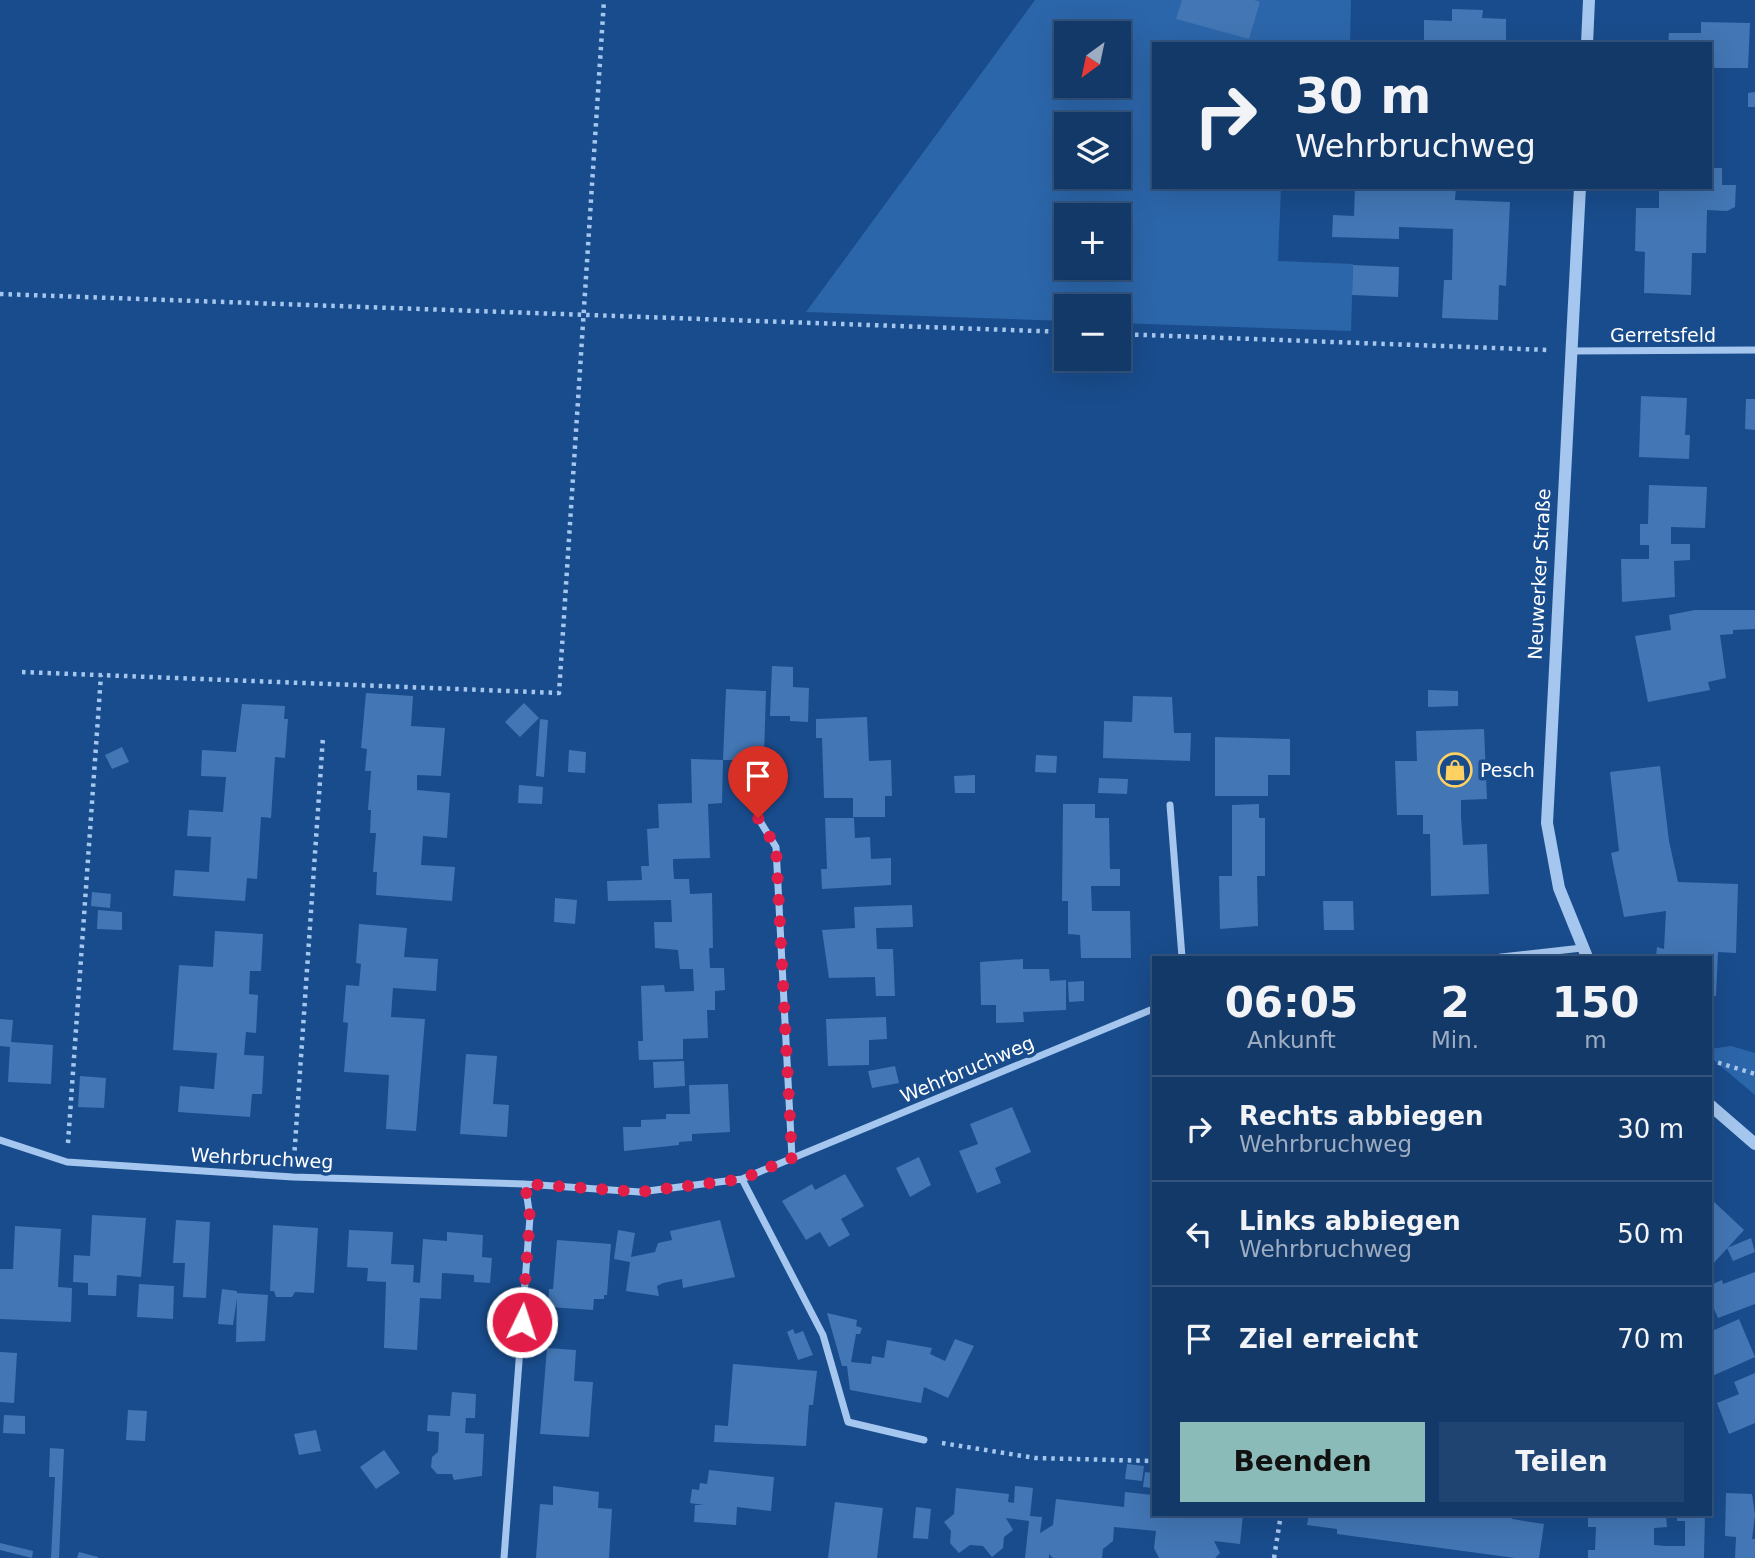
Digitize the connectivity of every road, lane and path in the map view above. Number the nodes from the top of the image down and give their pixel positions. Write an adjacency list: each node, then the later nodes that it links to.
1 (604, 0): 6 (path)
2 (1588, 0): 3 (street)
3 (1587, 42)
4 (1580, 189): 10 (street, Neuwerker Straße)
5 (0, 294): 6 (path)
6 (583, 313): 7 (path); 12 (path)
7 (1054, 332)
8 (1131, 334): 10 (path)
9 (1755, 350): 10 (street, Gerretsfeld)
10 (1570, 351): 16 (street, Neuwerker Straße)
11 (22, 672): 12 (path)
12 (100, 675): 26 (path)
13 (323, 737): 27 (path)
14 (1170, 805): 17 (street)
15 (758, 818): 25 (street)
16 (1584, 953): 18 (street)
17 (1182, 956)
18 (1522, 956)
19 (1152, 1009): 25 (street, Wehrbruchweg)
20 (1712, 1061): 21 (path)
21 (1755, 1074)
22 (1712, 1107): 24 (street)
23 (0, 1140): 26 (street, Wehrbruchweg)
24 (1755, 1144)
25 (792, 1158): 28 (street, Wehrbruchweg)
26 (67, 1162): 27 (street, Wehrbruchweg)
27 (293, 1177): 29 (street, Wehrbruchweg)
28 (742, 1179): 29 (street, Wehrbruchweg); 30 (street)
29 (525, 1184): 33 (street)
30 (924, 1440): 31 (path)
31 (1152, 1461)
32 (1281, 1516): 34 (path)
33 (504, 1558)
34 (1274, 1558)

